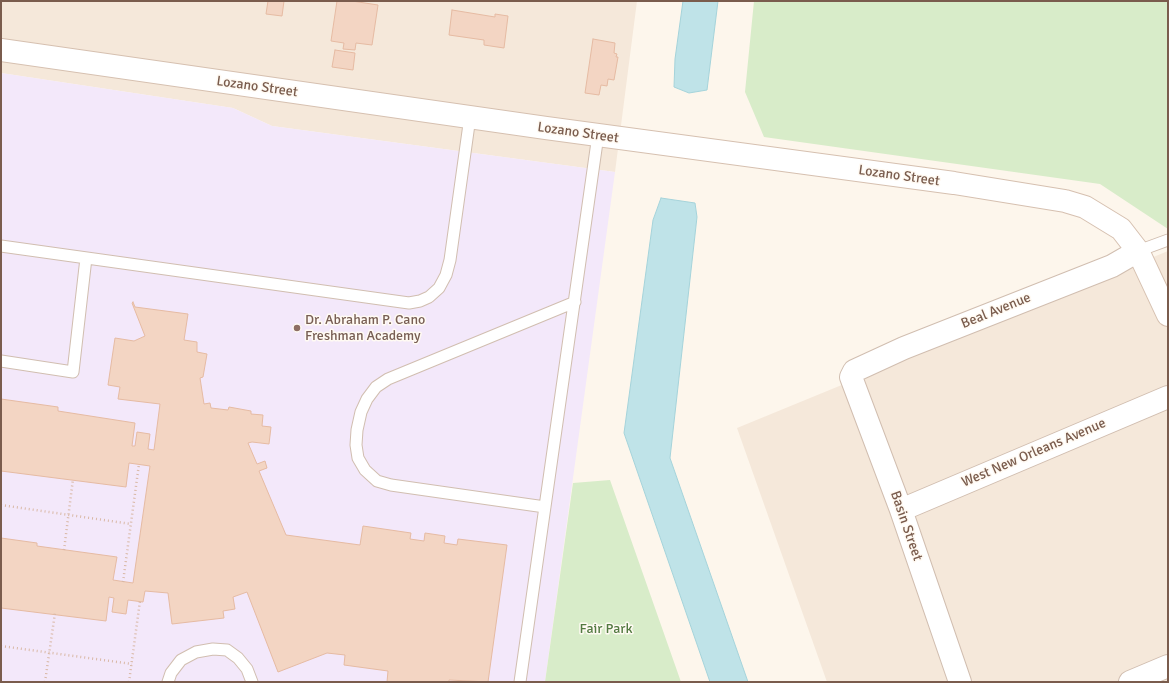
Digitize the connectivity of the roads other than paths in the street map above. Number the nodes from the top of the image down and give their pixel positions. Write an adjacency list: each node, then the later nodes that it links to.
1 (1, 50): 2 (street, Lozano Street)
2 (470, 117): 3 (street, Lozano Street); 7 (lane)
3 (598, 135): 6 (street, Lozano Street); 8 (lane)
4 (1168, 240): 6 (lane)
5 (1, 246): 7 (lane)
6 (1138, 251): 9 (street, Lozano Street); 11 (street, Beal Avenue)
7 (86, 258): 10 (lane)
8 (575, 302): 13 (lane); 13 (lane)
9 (1168, 315)
10 (1, 362)
11 (854, 371): 14 (street, Basin Street)
12 (1168, 397): 14 (street, West New Orleans Avenue)
13 (545, 508): 18 (lane)
14 (901, 510): 19 (street, Basin Street)
15 (1168, 666): 20 (street)
16 (168, 682): 17 (lane)
17 (252, 682)
18 (520, 682)
19 (960, 682)
20 (1130, 682)

